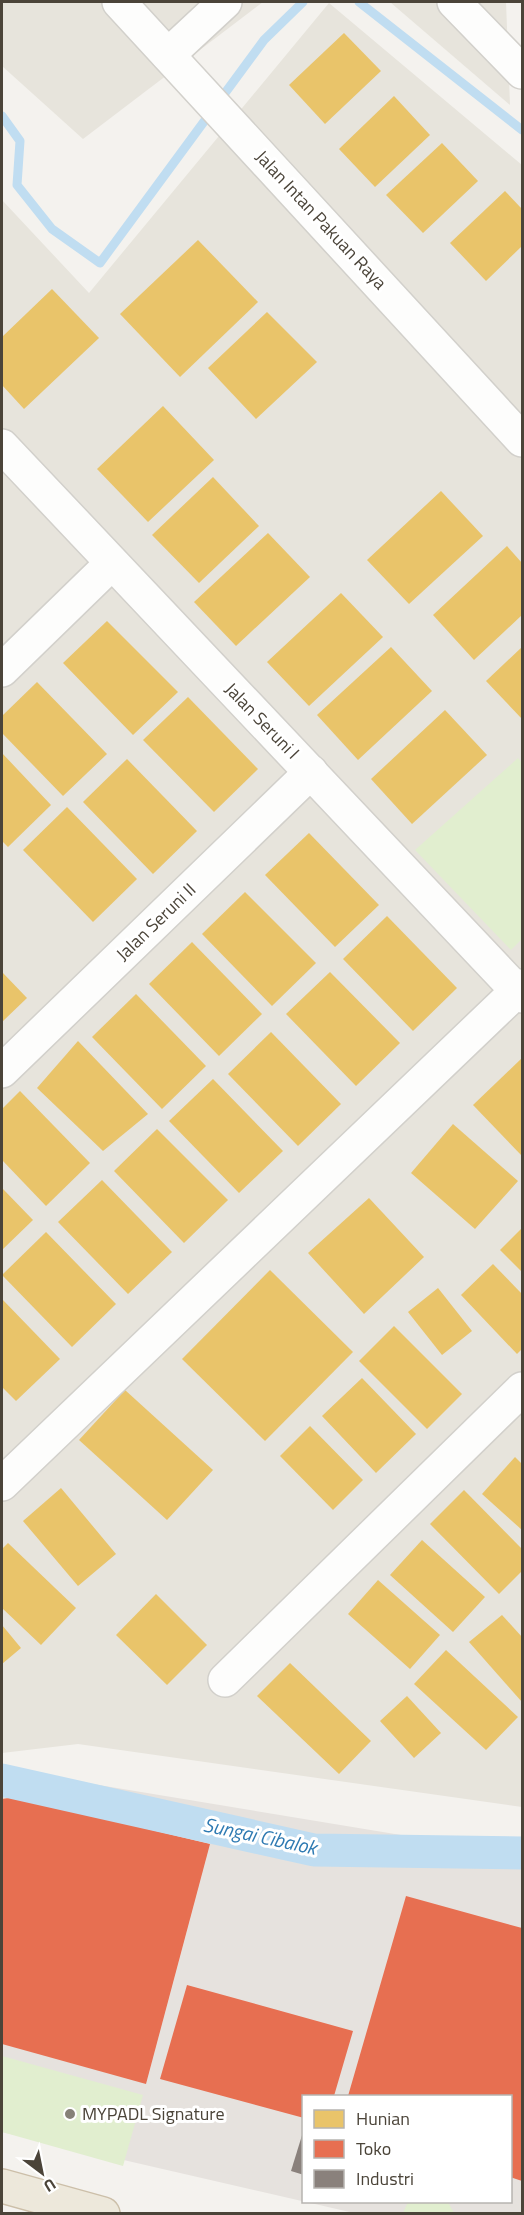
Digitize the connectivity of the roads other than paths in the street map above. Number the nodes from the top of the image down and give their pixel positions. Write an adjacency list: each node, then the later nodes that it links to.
1 (119, 2): 5 (street, Jalan Intan Pakuan Raya)
2 (225, 2): 5 (street)
3 (454, 2): 4 (street)
4 (516, 53)
5 (168, 55): 6 (street, Jalan Intan Pakuan Raya)
6 (522, 440)
7 (2, 446): 8 (street, Jalan Seruni I)
8 (112, 563): 9 (street); 10 (street, Jalan Seruni I)
9 (2, 670)
10 (311, 772): 11 (street, Jalan Seruni I); 12 (street, Jalan Seruni II)
11 (521, 991): 14 (street)
12 (2, 1071)
13 (522, 1389): 15 (street)
14 (2, 1484)
15 (225, 1680)
16 (18, 2198): 17 (highway)
17 (103, 2214)

